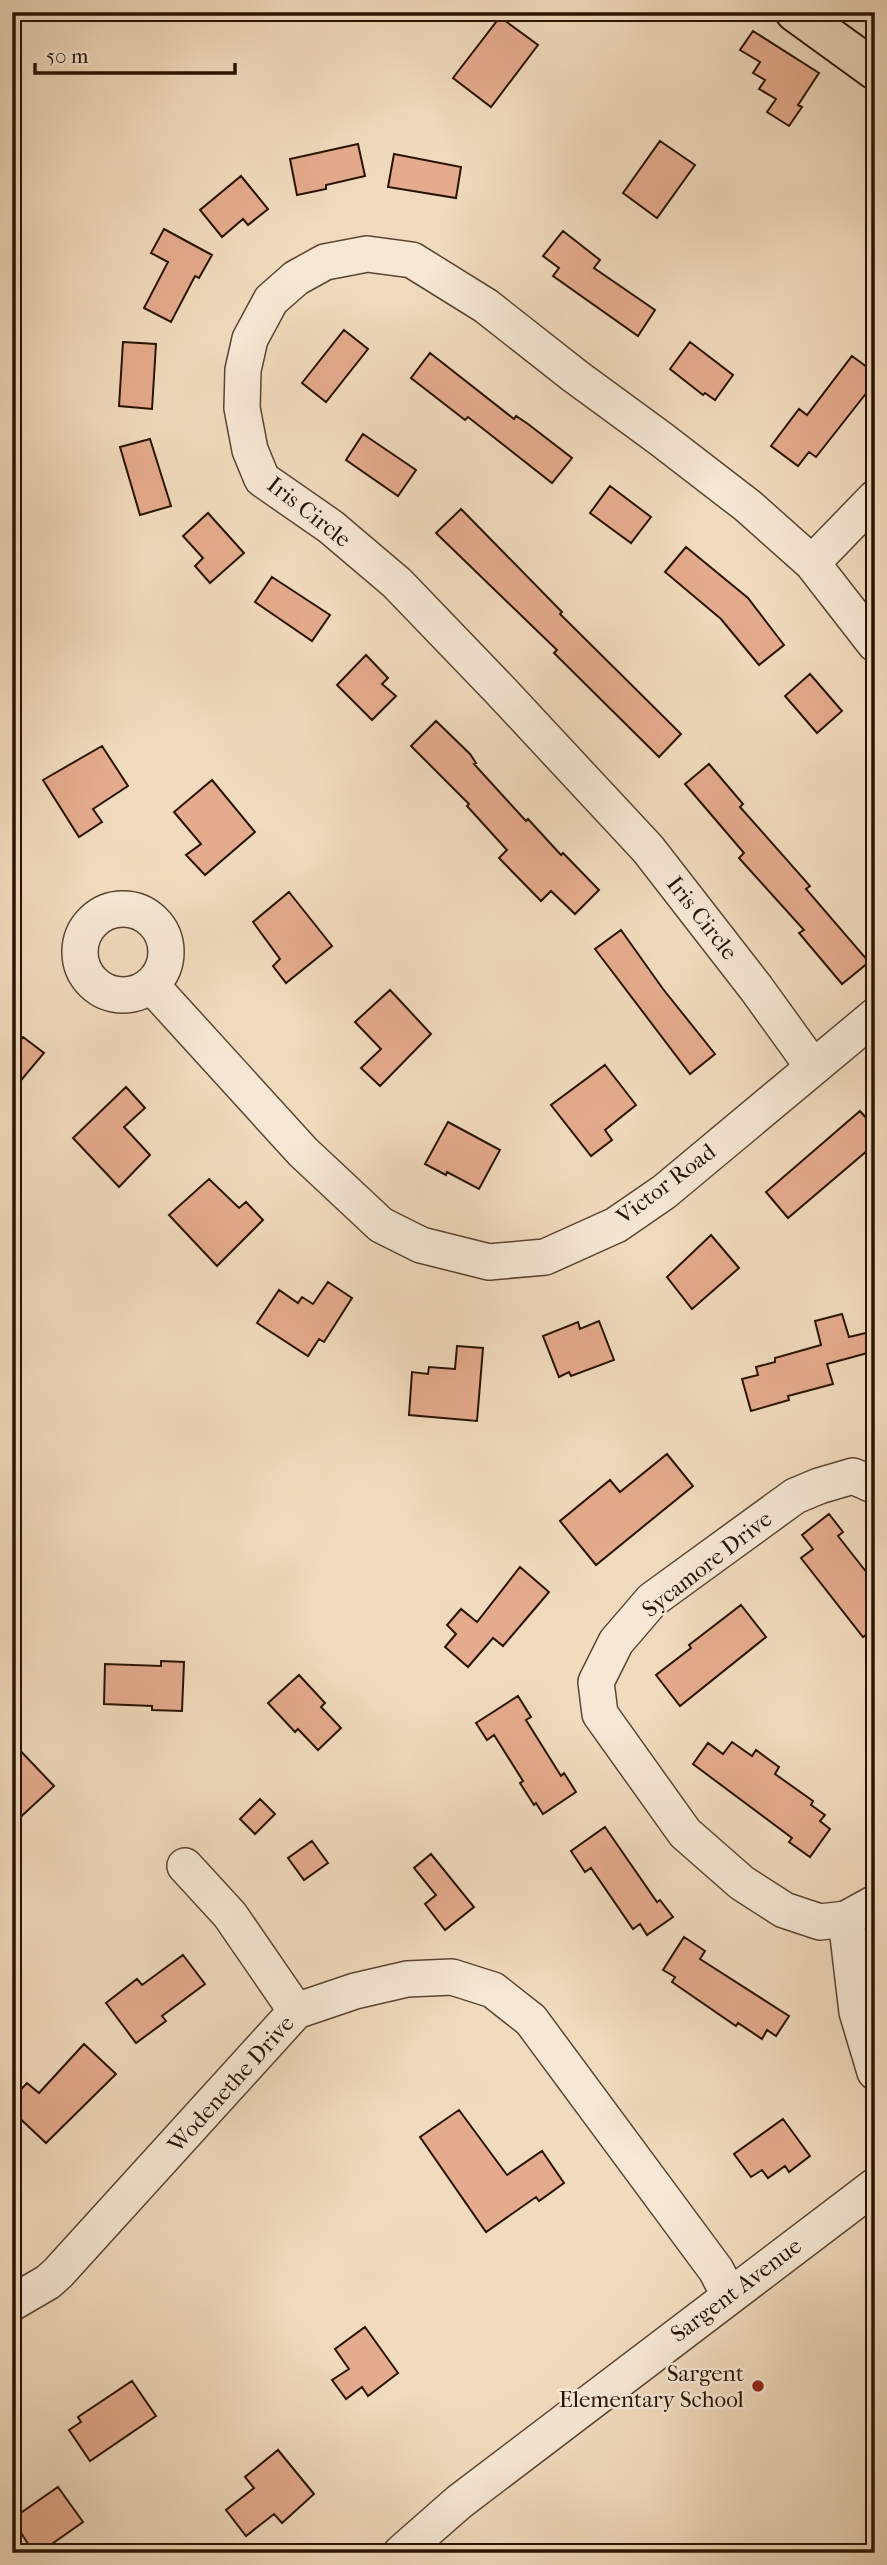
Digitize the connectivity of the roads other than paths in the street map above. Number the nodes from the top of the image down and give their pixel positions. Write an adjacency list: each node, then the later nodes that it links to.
1 (796, 12): 2 (main road)
2 (875, 70)
3 (875, 498): 4 (street)
4 (813, 563): 5 (street, Iris Circle); 8 (street, Iris Circle)
5 (875, 644)
6 (151, 985): 8 (street, Victor Road)
7 (875, 1016): 8 (street, Victor Road)
8 (813, 1067)
9 (875, 1486): 11 (street, Sycamore Drive)
10 (186, 1866): 12 (street)
11 (860, 1911): 13 (street, Sycamore Drive)
12 (296, 2011): 15 (street, Wodenethe Drive); 16 (street, Wodenethe Drive)
13 (875, 2072)
14 (875, 2186): 15 (street, Sargent Avenue)
15 (729, 2295): 17 (street, Sargent Avenue)
16 (12, 2303)
17 (401, 2553)

